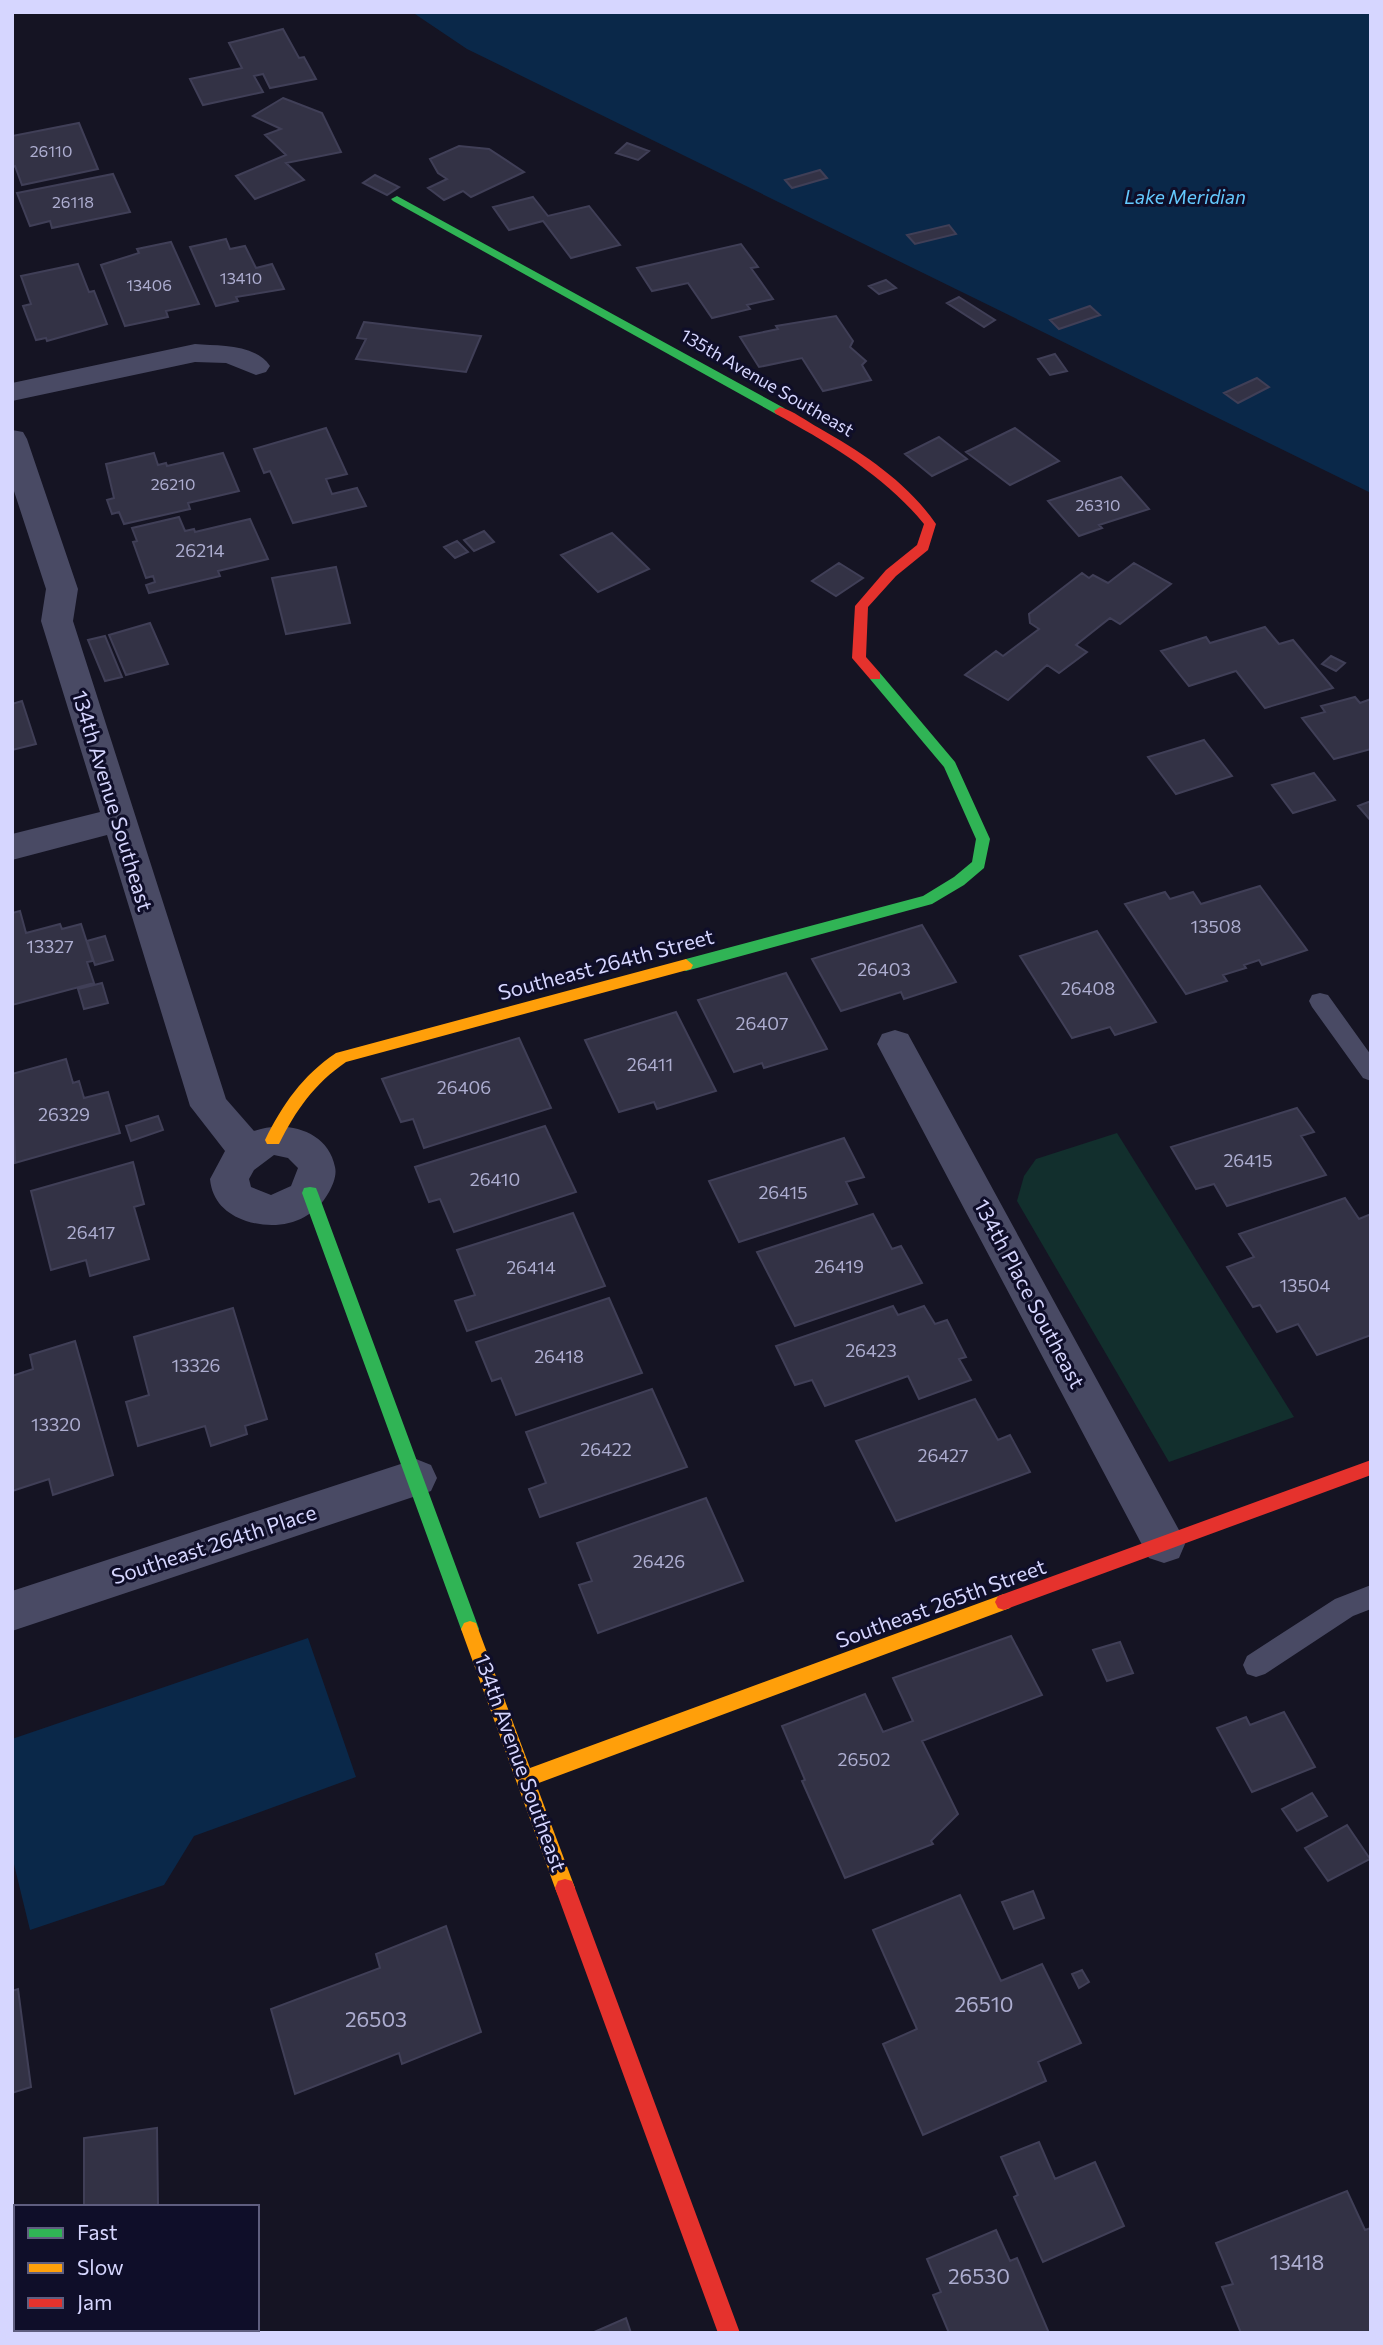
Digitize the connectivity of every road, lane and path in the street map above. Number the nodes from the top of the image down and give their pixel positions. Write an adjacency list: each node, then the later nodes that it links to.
1 (397, 199): 7 (street, 135th Avenue Southeast)
2 (256, 366): 3 (street)
3 (12, 392)
4 (12, 439): 5 (street, 134th Avenue Southeast)
5 (117, 820): 6 (street); 11 (street, 134th Avenue Southeast)
6 (12, 847)
7 (979, 864): 11 (street, Southeast 264th Street)
8 (1320, 1001): 10 (lane)
9 (895, 1044): 15 (street, 134th Place Southeast)
10 (1371, 1072)
11 (260, 1145): 12 (street, 134th Avenue Southeast); 12 (street)
12 (310, 1193): 14 (street, 134th Avenue Southeast)
13 (1371, 1467): 15 (street, Southeast 265th Street)
14 (416, 1478): 17 (street, Southeast 264th Place); 19 (street, 134th Avenue Southeast)
15 (1164, 1544): 19 (street, Southeast 265th Street)
16 (1371, 1597): 18 (lane)
17 (12, 1611)
18 (1256, 1665)
19 (526, 1779): 20 (street, 134th Avenue Southeast)
20 (729, 2333)

